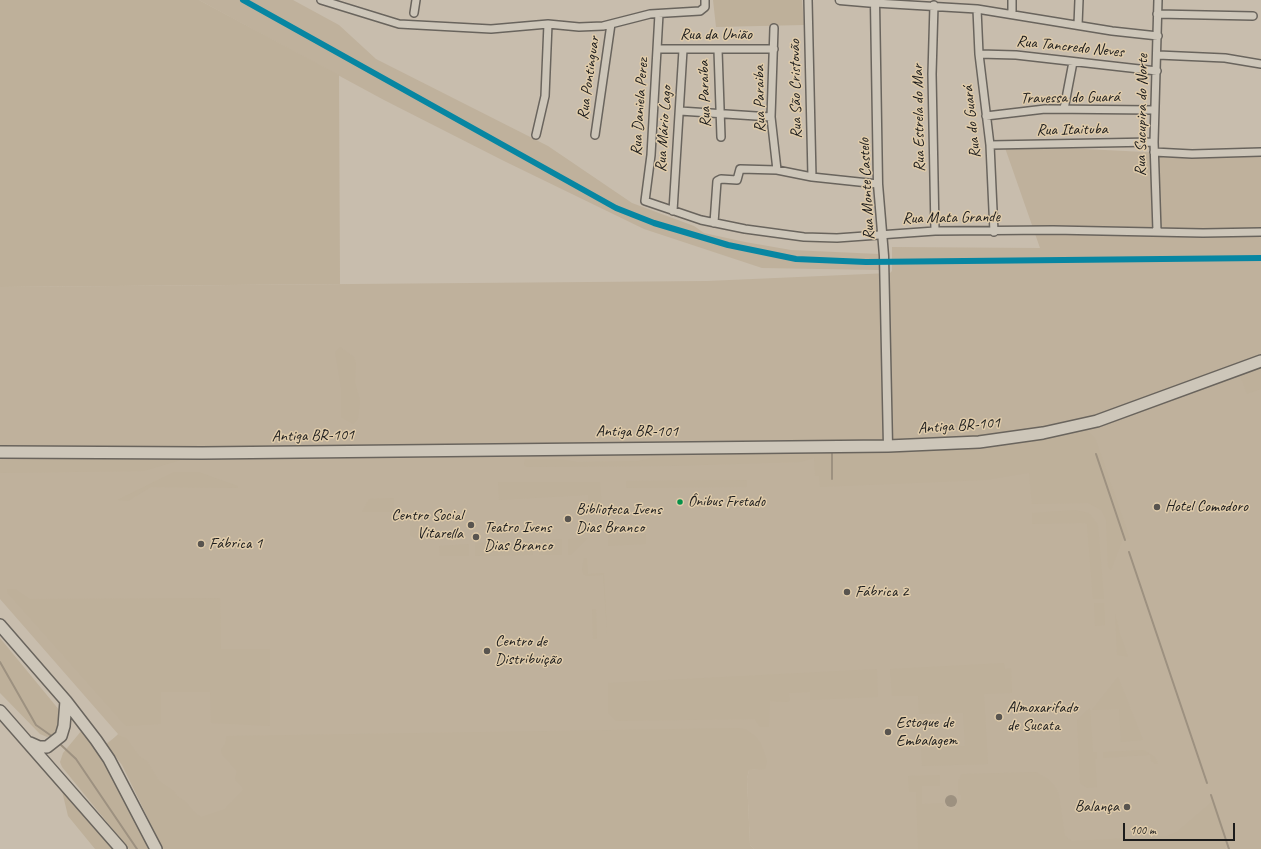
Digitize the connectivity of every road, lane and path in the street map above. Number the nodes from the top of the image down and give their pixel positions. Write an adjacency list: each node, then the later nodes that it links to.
1 (321, 0): 18 (street)
2 (416, 0): 13 (street)
3 (705, 0): 14 (street)
4 (808, 0): 46 (street, Rua São Cristovão)
5 (840, 0): 9 (street)
6 (1012, 0): 15 (street)
7 (1079, 0): 20 (street)
8 (1158, 0): 16 (street, Rua Sucupira do Norte)
9 (875, 3): 11 (street); 47 (street, Rua Monte Castelo)
10 (949, 3): 11 (street); 12 (street)
11 (934, 5): 51 (street, Rua Estrela do Mar)
12 (977, 9): 15 (street); 27 (street, Rua do Guará)
13 (414, 13)
14 (658, 14): 19 (street); 23 (street, Rua Daniela Perez)
15 (1012, 14): 20 (street)
16 (1157, 14): 17 (street); 22 (street, Rua Sucupira do Norte)
17 (1253, 16)
18 (548, 24): 19 (street); 38 (street)
19 (611, 24): 39 (street, Rua Pontinguar)
20 (1078, 24): 22 (street)
21 (774, 28): 24 (street, Rua Paraiba)
22 (1158, 36): 28 (street, Rua Sucupira do Norte)
23 (658, 49): 25 (street, Rua da União); 48 (street, Rua Daniela Perez)
24 (774, 49): 26 (street, Rua da União); 37 (street, Rua Paraiba)
25 (683, 50): 26 (street, Rua da União); 34 (street, Rua Mário Lago)
26 (718, 50): 35 (street, Rua Paraíba)
27 (979, 54): 29 (street, Rua Tancredo Neves); 36 (street, Rua do Guará)
28 (1158, 55): 30 (street); 31 (street, Rua Sucupira do Norte)
29 (1073, 62): 31 (street, Rua Tancredo Neves); 32 (street)
30 (1261, 64)
31 (1157, 71): 33 (street, Rua Sucupira do Norte)
32 (1064, 109): 33 (street, Travessa do Guará); 36 (street, Travessa do Guará)
33 (1154, 110): 41 (street, Rua Sucupira do Norte)
34 (680, 111): 35 (street); 49 (street, Rua Mário Lago)
35 (721, 114): 37 (street); 40 (street, Rua Paraíba)
36 (986, 116): 42 (street, Rua do Guará)
37 (771, 117): 45 (street, Rua Paraiba)
38 (536, 135)
39 (595, 136)
40 (721, 137)
41 (1154, 142): 42 (street, Rua Itaituba); 43 (street, Rua Sucupira do Norte)
42 (990, 145): 53 (street, Rua do Guará)
43 (1154, 152): 44 (street); 52 (street, Rua Sucupira do Norte)
44 (1261, 152)
45 (777, 170): 46 (street); 50 (street)
46 (812, 177): 47 (street)
47 (878, 184): 55 (street, Rua Monte Castelo)
48 (645, 201): 49 (street, Rua Mata Grande)
49 (673, 211): 50 (street, Rua Mata Grande)
50 (714, 223): 55 (street, Rua Mata Grande)
51 (935, 231): 53 (street, Rua Mata Grande); 55 (street, Rua Mata Grande)
52 (1157, 231): 53 (street, Rua Mata Grande); 54 (street, Rua Mata Grande)
53 (994, 232)
54 (1261, 232)
55 (882, 234): 57 (street, Rua Monte Castelo)
56 (1261, 361): 57 (main road, Antiga BR-101)
57 (888, 446): 58 (main road, Antiga BR-101)
58 (0, 452)
59 (0, 625): 60 (main road)
60 (66, 701): 62 (main road); 64 (main road)
61 (0, 711): 62 (main road)
62 (27, 740): 63 (main road)
63 (121, 849)
64 (156, 849)

